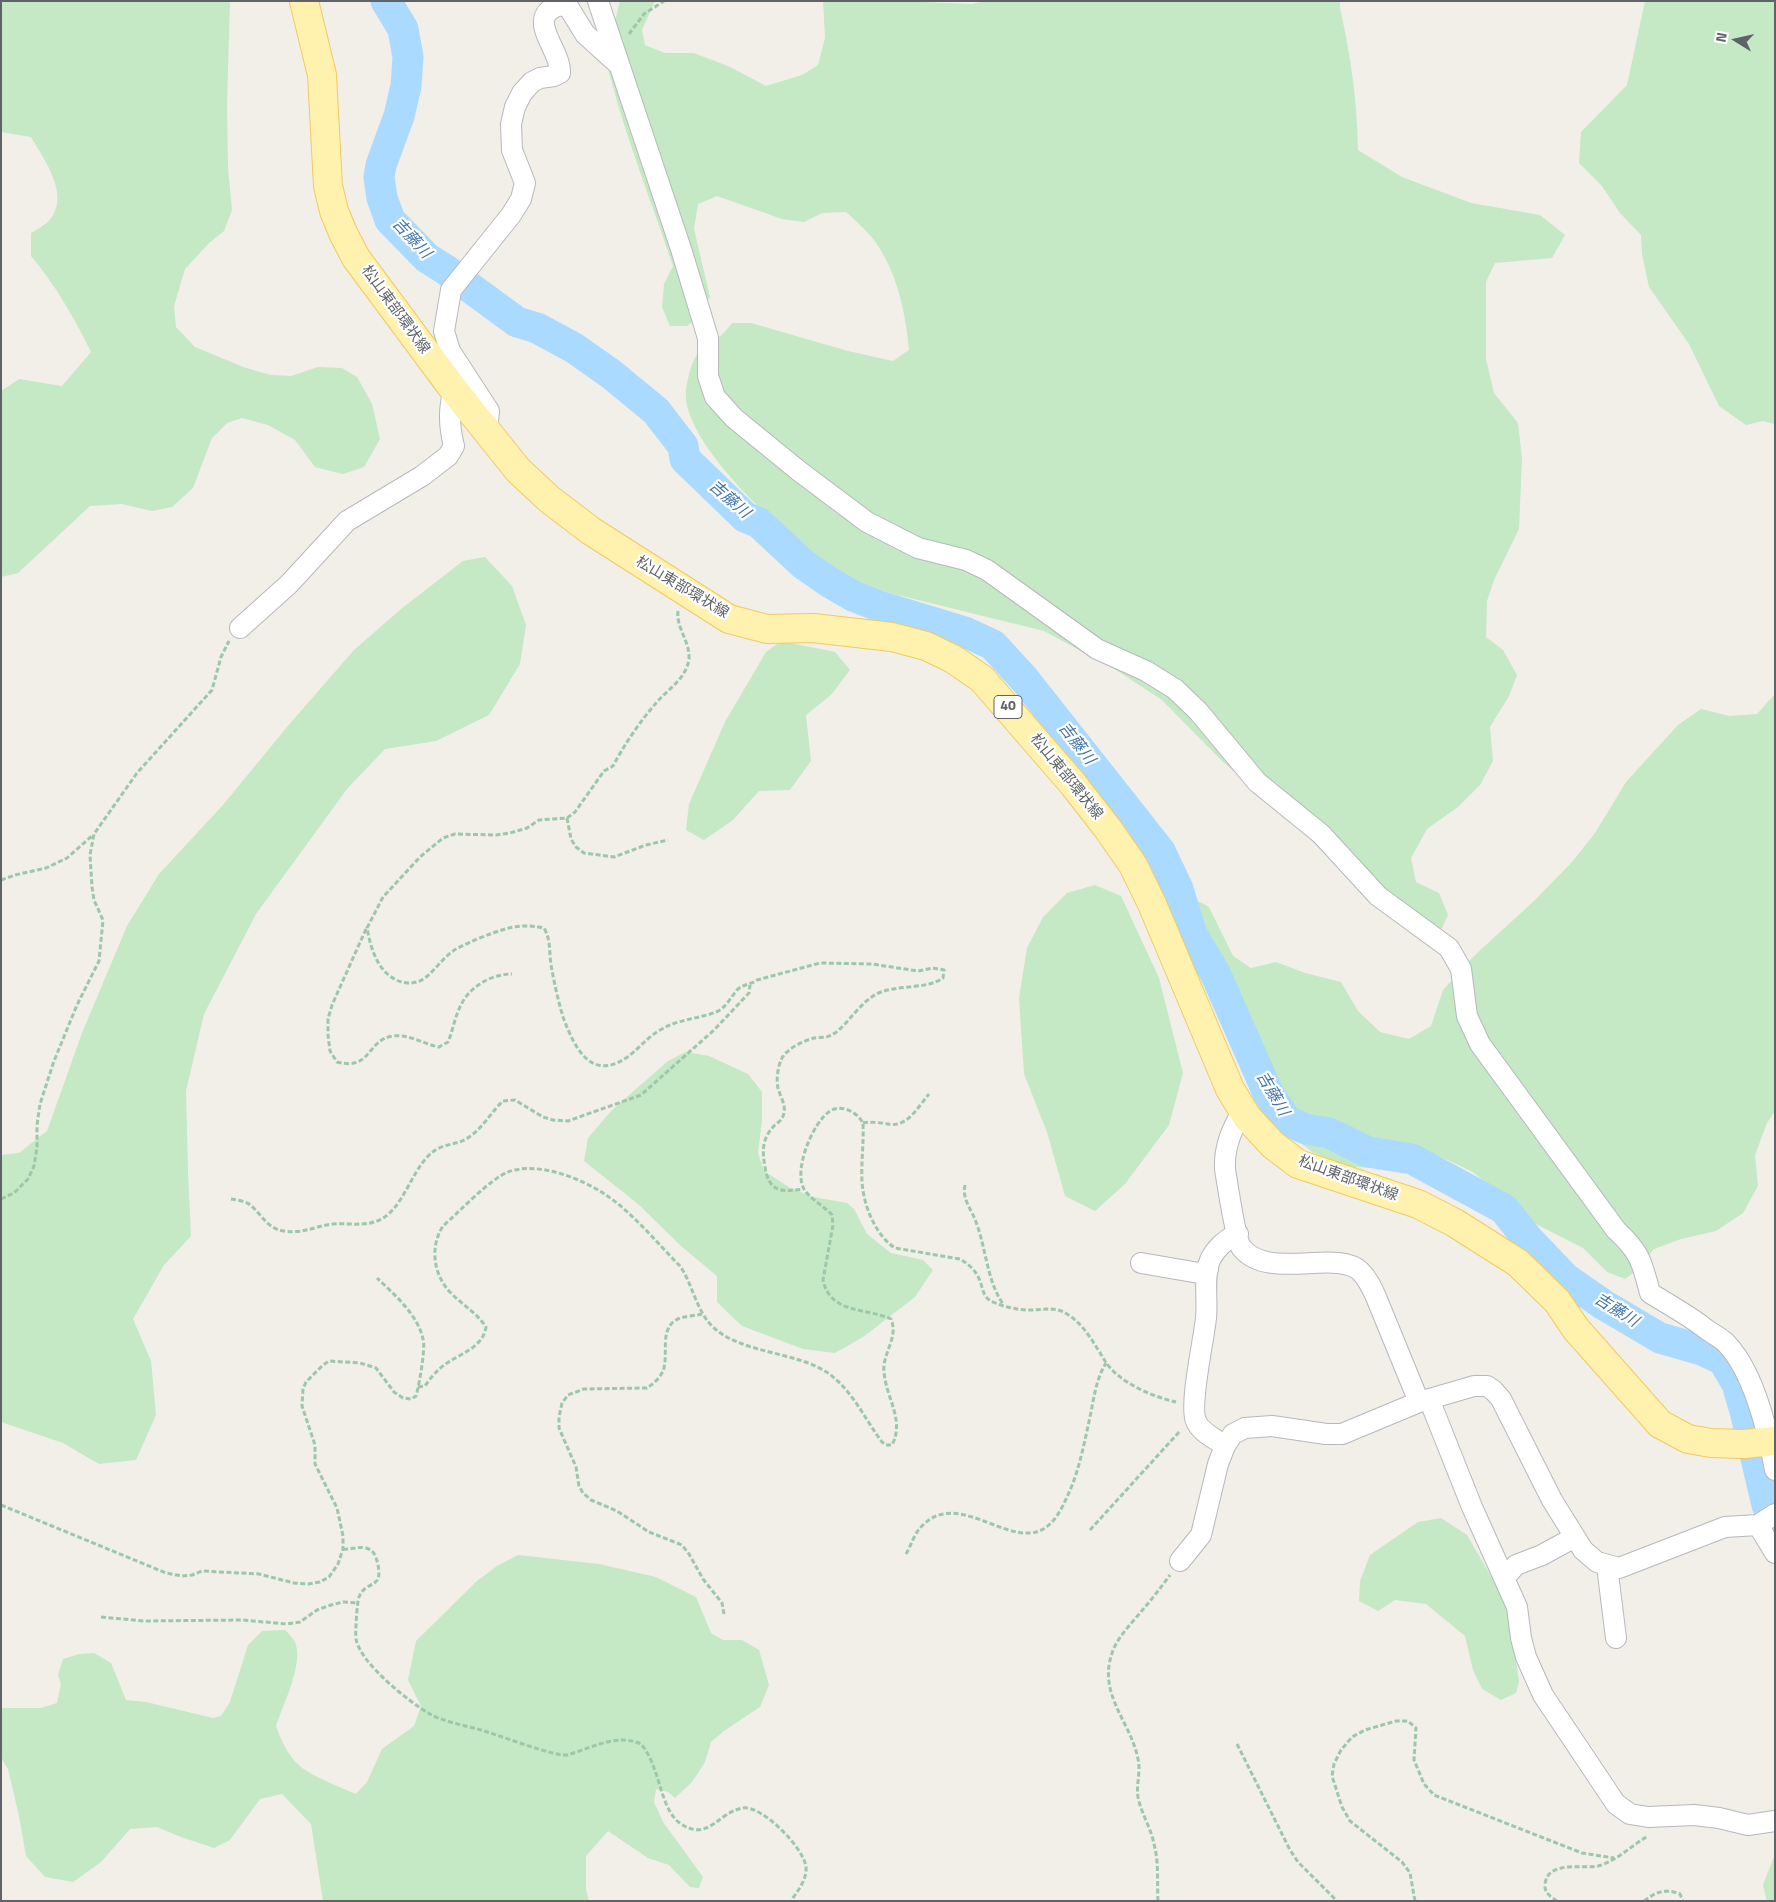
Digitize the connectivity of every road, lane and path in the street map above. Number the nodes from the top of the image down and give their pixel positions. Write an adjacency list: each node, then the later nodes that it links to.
1 (304, 1): 5 (main road, 松山東部環状線 / 40)
2 (598, 1): 4 (street)
3 (664, 1): 4 (path)
4 (619, 66): 6 (street); 34 (street)
5 (454, 390): 6 (main road, 松山東部環状線 / 40); 8 (street)
6 (487, 432): 7 (main road, 松山東部環状線 / 40)
7 (686, 592): 9 (path); 17 (main road, 松山東部環状線 / 40)
8 (240, 628): 10 (path)
9 (567, 818): 11 (path); 13 (path)
10 (94, 834): 12 (path); 21 (path)
11 (668, 840)
12 (1, 880)
13 (366, 928): 14 (path); 15 (path)
14 (512, 974)
15 (750, 985): 20 (path); 22 (path)
16 (929, 1094): 18 (path)
17 (1242, 1110): 23 (street); 34 (main road, 松山東部環状線 / 40)
18 (863, 1123): 20 (path); 27 (path)
19 (965, 1185): 27 (path)
20 (804, 1189): 28 (path)
21 (1, 1199)
22 (231, 1199)
23 (1238, 1234): 25 (street); 31 (street)
24 (1141, 1263): 25 (street)
25 (1208, 1269): 32 (street)
26 (377, 1278): 30 (path)
27 (1003, 1305): 29 (path)
28 (702, 1314): 30 (path); 48 (path)
29 (1106, 1363): 32 (path); 43 (path)
30 (418, 1387): 41 (path)
31 (1424, 1400): 35 (street); 40 (street); 46 (street)
32 (1194, 1405): 33 (street)
33 (1200, 1428): 35 (street); 39 (path)
34 (1763, 1442): 36 (street)
35 (1225, 1446): 44 (street)
36 (1775, 1470)
37 (1, 1505): 41 (path)
38 (1765, 1520): 42 (street); 45 (street)
39 (1090, 1530)
40 (1575, 1537): 45 (street); 46 (street)
41 (343, 1549): 47 (path)
42 (1775, 1553)
43 (906, 1554)
44 (1180, 1560): 56 (path)
45 (1607, 1566): 50 (street)
46 (1504, 1578): 52 (street)
47 (358, 1603): 49 (path); 55 (path)
48 (724, 1614)
49 (100, 1617)
50 (1616, 1638)
51 (1237, 1744): 57 (path)
52 (1670, 1816): 53 (street); 54 (path)
53 (1775, 1822)
54 (1614, 1858): 58 (path); 59 (path)
55 (791, 1901)
56 (1158, 1901)
57 (1337, 1901)
58 (1415, 1901)
59 (1557, 1901)
60 (1644, 1901): 61 (path)
61 (1683, 1901)

